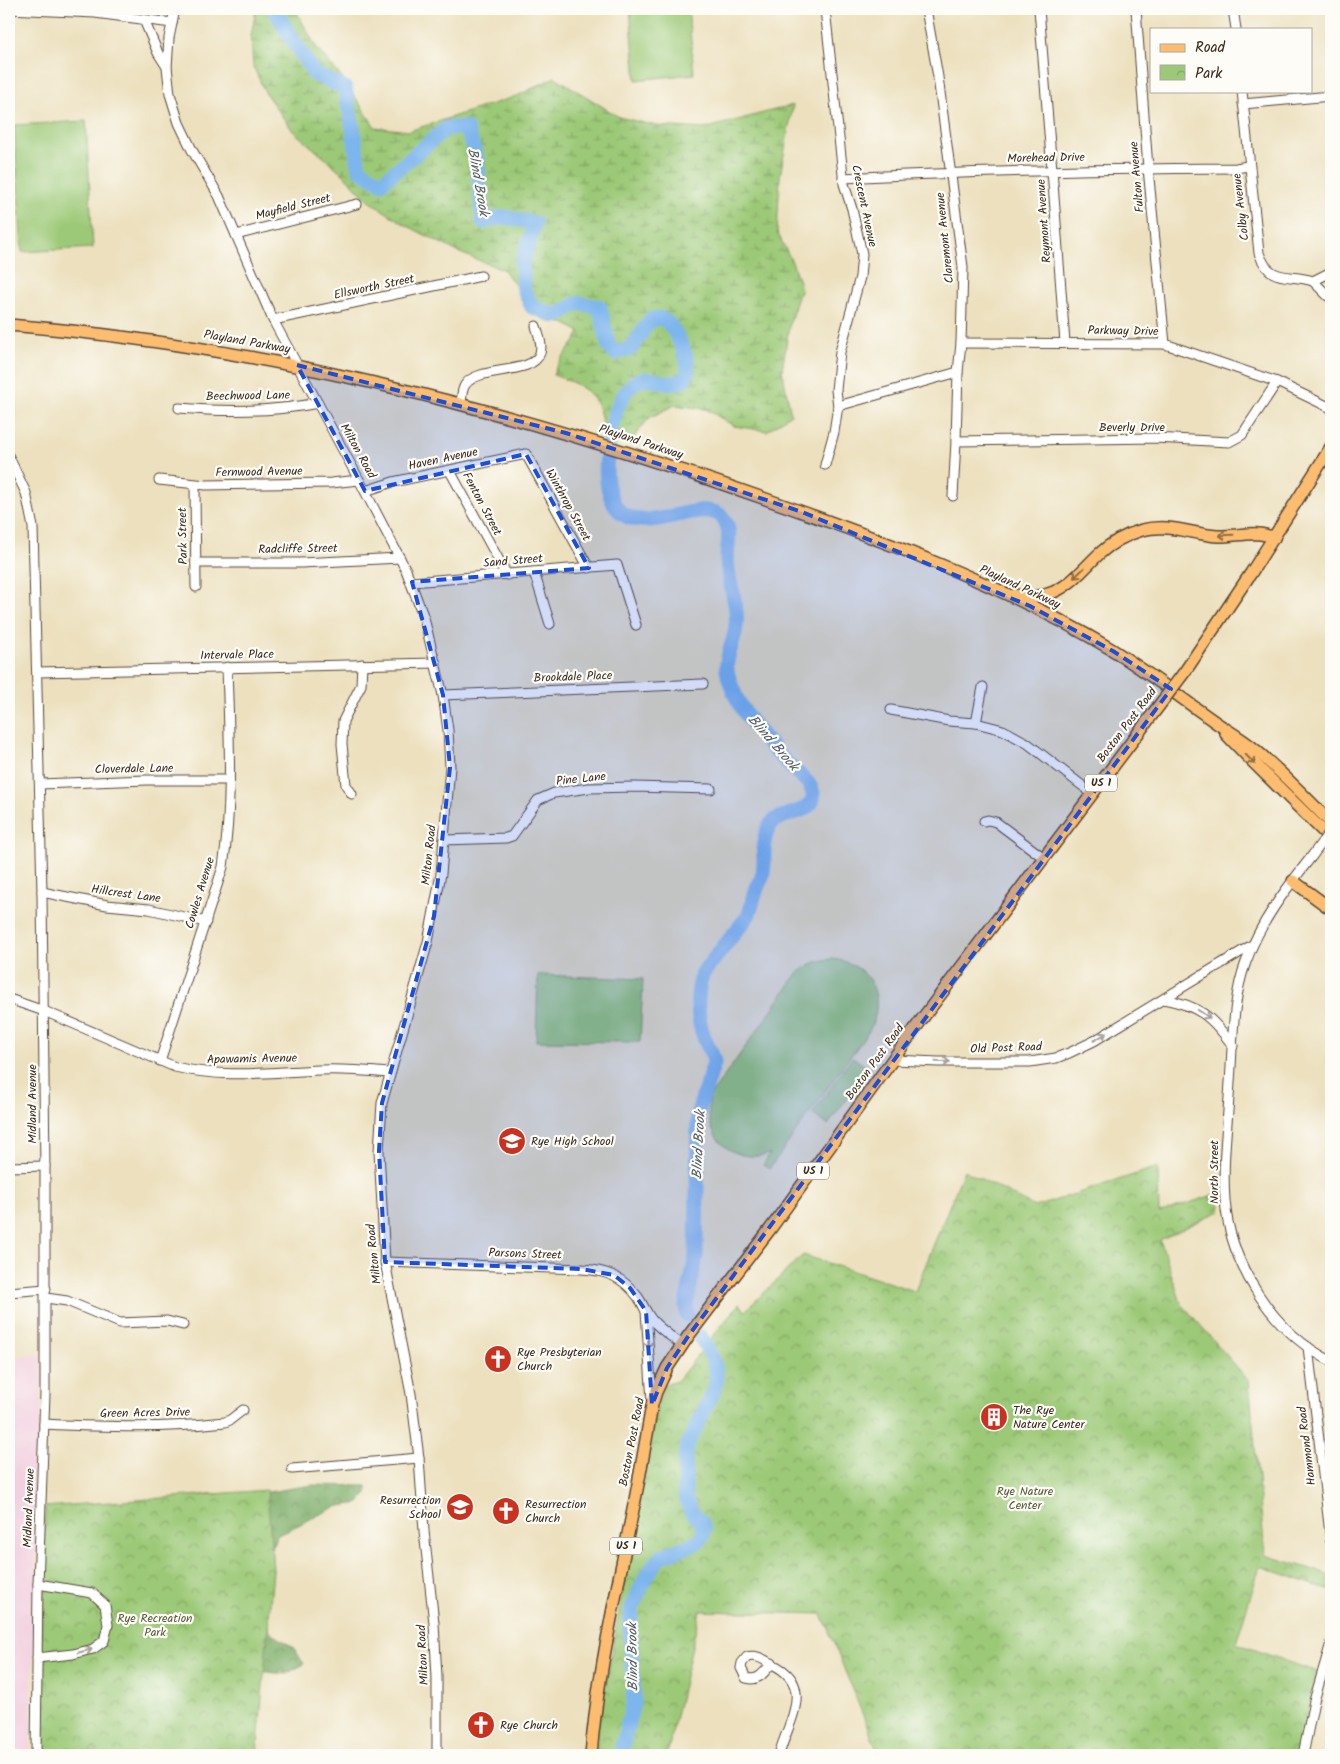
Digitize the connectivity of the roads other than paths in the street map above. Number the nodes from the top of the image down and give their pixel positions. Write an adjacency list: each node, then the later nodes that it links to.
1 (9, 9): 8 (street)
2 (175, 9): 9 (street, Milton Road)
3 (825, 9): 19 (street, Crescent Avenue)
4 (926, 9): 18 (street, Claremont Avenue)
5 (1039, 9): 17 (street, Reymont Avenue)
6 (1136, 9): 16 (street, Fulton Avenue)
7 (1233, 9): 10 (street)
8 (144, 20): 9 (street); 11 (street)
9 (172, 23): 11 (street, Milton Road)
10 (1236, 28)
11 (167, 67): 21 (street, Milton Road)
12 (1242, 92): 14 (street, Colby Avenue)
13 (1331, 96): 14 (street)
14 (1243, 104): 15 (street, Colby Avenue)
15 (1248, 166): 16 (street, Morehead Drive); 24 (street, Colby Avenue)
16 (1148, 168): 17 (street, Morehead Drive); 31 (street, Fulton Avenue)
17 (1052, 170): 18 (street, Morehead Drive); 30 (street, Reymont Avenue)
18 (951, 172): 19 (street, Morehead Drive); 29 (street, Claremont Avenue)
19 (843, 178): 37 (street, Crescent Avenue)
20 (357, 204): 21 (street, Mayfield Street)
21 (236, 235): 26 (street, Milton Road)
22 (1331, 272): 24 (street)
23 (481, 276): 26 (street, Ellsworth Street)
24 (1314, 282): 25 (street, Colby Avenue)
25 (1331, 296)
26 (273, 320): 32 (street, Milton Road)
27 (9, 325): 32 (main road, Playland Parkway)
28 (536, 326): 36 (street)
29 (961, 343): 30 (street, Parkway Drive); 33 (street, Claremont Avenue)
30 (1064, 343): 31 (street, Parkway Drive)
31 (1165, 344): 34 (street, Parkway Drive)
32 (297, 365): 35 (street, Milton Road); 36 (main road, Playland Parkway)
33 (958, 372): 37 (street); 40 (street, Claremont Avenue)
34 (1277, 382): 39 (street, Parkway Drive); 40 (street, Beverly Drive)
35 (318, 403): 38 (street, Beechwood Lane); 47 (street, Milton Road)
36 (461, 404): 59 (main road, Playland Parkway)
37 (838, 406): 44 (street, Crescent Avenue)
38 (179, 408)
39 (1331, 408)
40 (956, 441): 50 (street, Claremont Avenue)
41 (1331, 447): 51 (main road, Boston Post Road / US 1)
42 (526, 454): 45 (street, Haven Avenue); 54 (street, Winthrop Street)
43 (9, 457): 65 (street, Midland Avenue)
44 (825, 465)
45 (450, 471): 49 (street, Haven Avenue); 56 (street, Fenton Street)
46 (158, 480): 48 (street, Fernwood Avenue)
47 (359, 480): 48 (street, Fernwood Avenue); 49 (street, Milton Road)
48 (195, 485): 53 (street, Park Street)
49 (365, 491): 52 (street, Milton Road)
50 (953, 496)
51 (1274, 538): 59 (main road, one-way to 59); 76 (main road, Boston Post Road / US 1, bridge)
52 (400, 558): 53 (street, Radcliffe Street); 57 (street, Milton Road)
53 (196, 563): 58 (street, Park Street)
54 (589, 568): 55 (street, Sand Street); 61 (street, Sand Street)
55 (534, 572): 56 (street, Sand Street); 60 (street)
56 (507, 574): 57 (street, Sand Street)
57 (412, 582): 62 (street, Milton Road)
58 (196, 587)
59 (999, 592): 71 (main road, Playland Parkway)
60 (550, 624)
61 (636, 626)
62 (436, 663): 63 (street, Intervale Place); 68 (street, Milton Road)
63 (362, 664): 64 (street, Intervale Place); 75 (street)
64 (227, 667): 65 (street, Intervale Place); 72 (street, Cowles Avenue)
65 (37, 672): 73 (street, Midland Avenue)
66 (703, 684): 68 (street, Brookdale Place)
67 (983, 687): 70 (street)
68 (444, 695): 81 (street, Milton Road)
69 (891, 710): 70 (street)
70 (976, 723): 76 (street)
71 (1217, 723): 78 (main road, Playland Parkway); 80 (main road, Playland Parkway, one-way to 80)
72 (229, 780): 73 (street, Cloverdale Lane); 86 (street, Cowles Avenue)
73 (40, 784): 84 (street, Midland Avenue)
74 (711, 789): 81 (street, Pine Lane)
75 (352, 794)
76 (1093, 794): 82 (main road, Boston Post Road / US 1)
77 (984, 821): 82 (street)
78 (1331, 823)
79 (1331, 830): 83 (street, Old Post Road, bridge)
80 (1331, 838)
81 (444, 840): 94 (street, Milton Road)
82 (1044, 858): 92 (main road, Boston Post Road / US 1)
83 (1292, 881): 85 (main road); 87 (street, Old Post Road)
84 (42, 892): 86 (street, Hillcrest Lane); 90 (street, Midland Avenue)
85 (1331, 909)
86 (206, 922): 93 (street, Cowles Avenue)
87 (1252, 945): 89 (street, Old Post Road); 91 (street, North Street)
88 (9, 999): 90 (street, Apawamis Avenue)
89 (1164, 999): 91 (street, one-way to 91); 92 (street, Old Post Road, one-way to 89)
90 (44, 1011): 93 (street, Apawamis Avenue); 95 (street, Midland Avenue)
91 (1233, 1046): 103 (street, North Street)
92 (894, 1060): 102 (main road, Boston Post Road / US 1)
93 (160, 1061): 94 (street, Apawamis Avenue)
94 (389, 1073): 97 (street, Milton Road)
95 (45, 1166): 96 (street); 99 (street, Midland Avenue)
96 (9, 1167)
97 (385, 1262): 100 (street, Parsons Street); 108 (street, Milton Road)
98 (9, 1292): 99 (street)
99 (46, 1294): 101 (street); 107 (street, Midland Avenue)
100 (646, 1311): 102 (street, Parsons Street); 105 (street, one-way to 105)
101 (183, 1324)
102 (682, 1345): 105 (main road, Boston Post Road / US 1)
103 (1308, 1347): 104 (street, North Street); 110 (street, Hammond Road)
104 (1331, 1361)
105 (652, 1405): 117 (main road, Boston Post Road / US 1)
106 (243, 1410): 107 (street, Green Acres Drive)
107 (44, 1424): 111 (street, Midland Avenue)
108 (419, 1458): 109 (street); 116 (street, Milton Road)
109 (292, 1468)
110 (1331, 1542)
111 (38, 1584): 113 (street, Midland Avenue); 113 (street, one-way to 111)
112 (1331, 1643): 119 (street)
113 (37, 1658): 115 (street, Midland Avenue)
114 (772, 1663): 118 (street)
115 (36, 1755)
116 (437, 1755)
117 (591, 1755)
118 (779, 1755)
119 (1303, 1755)

